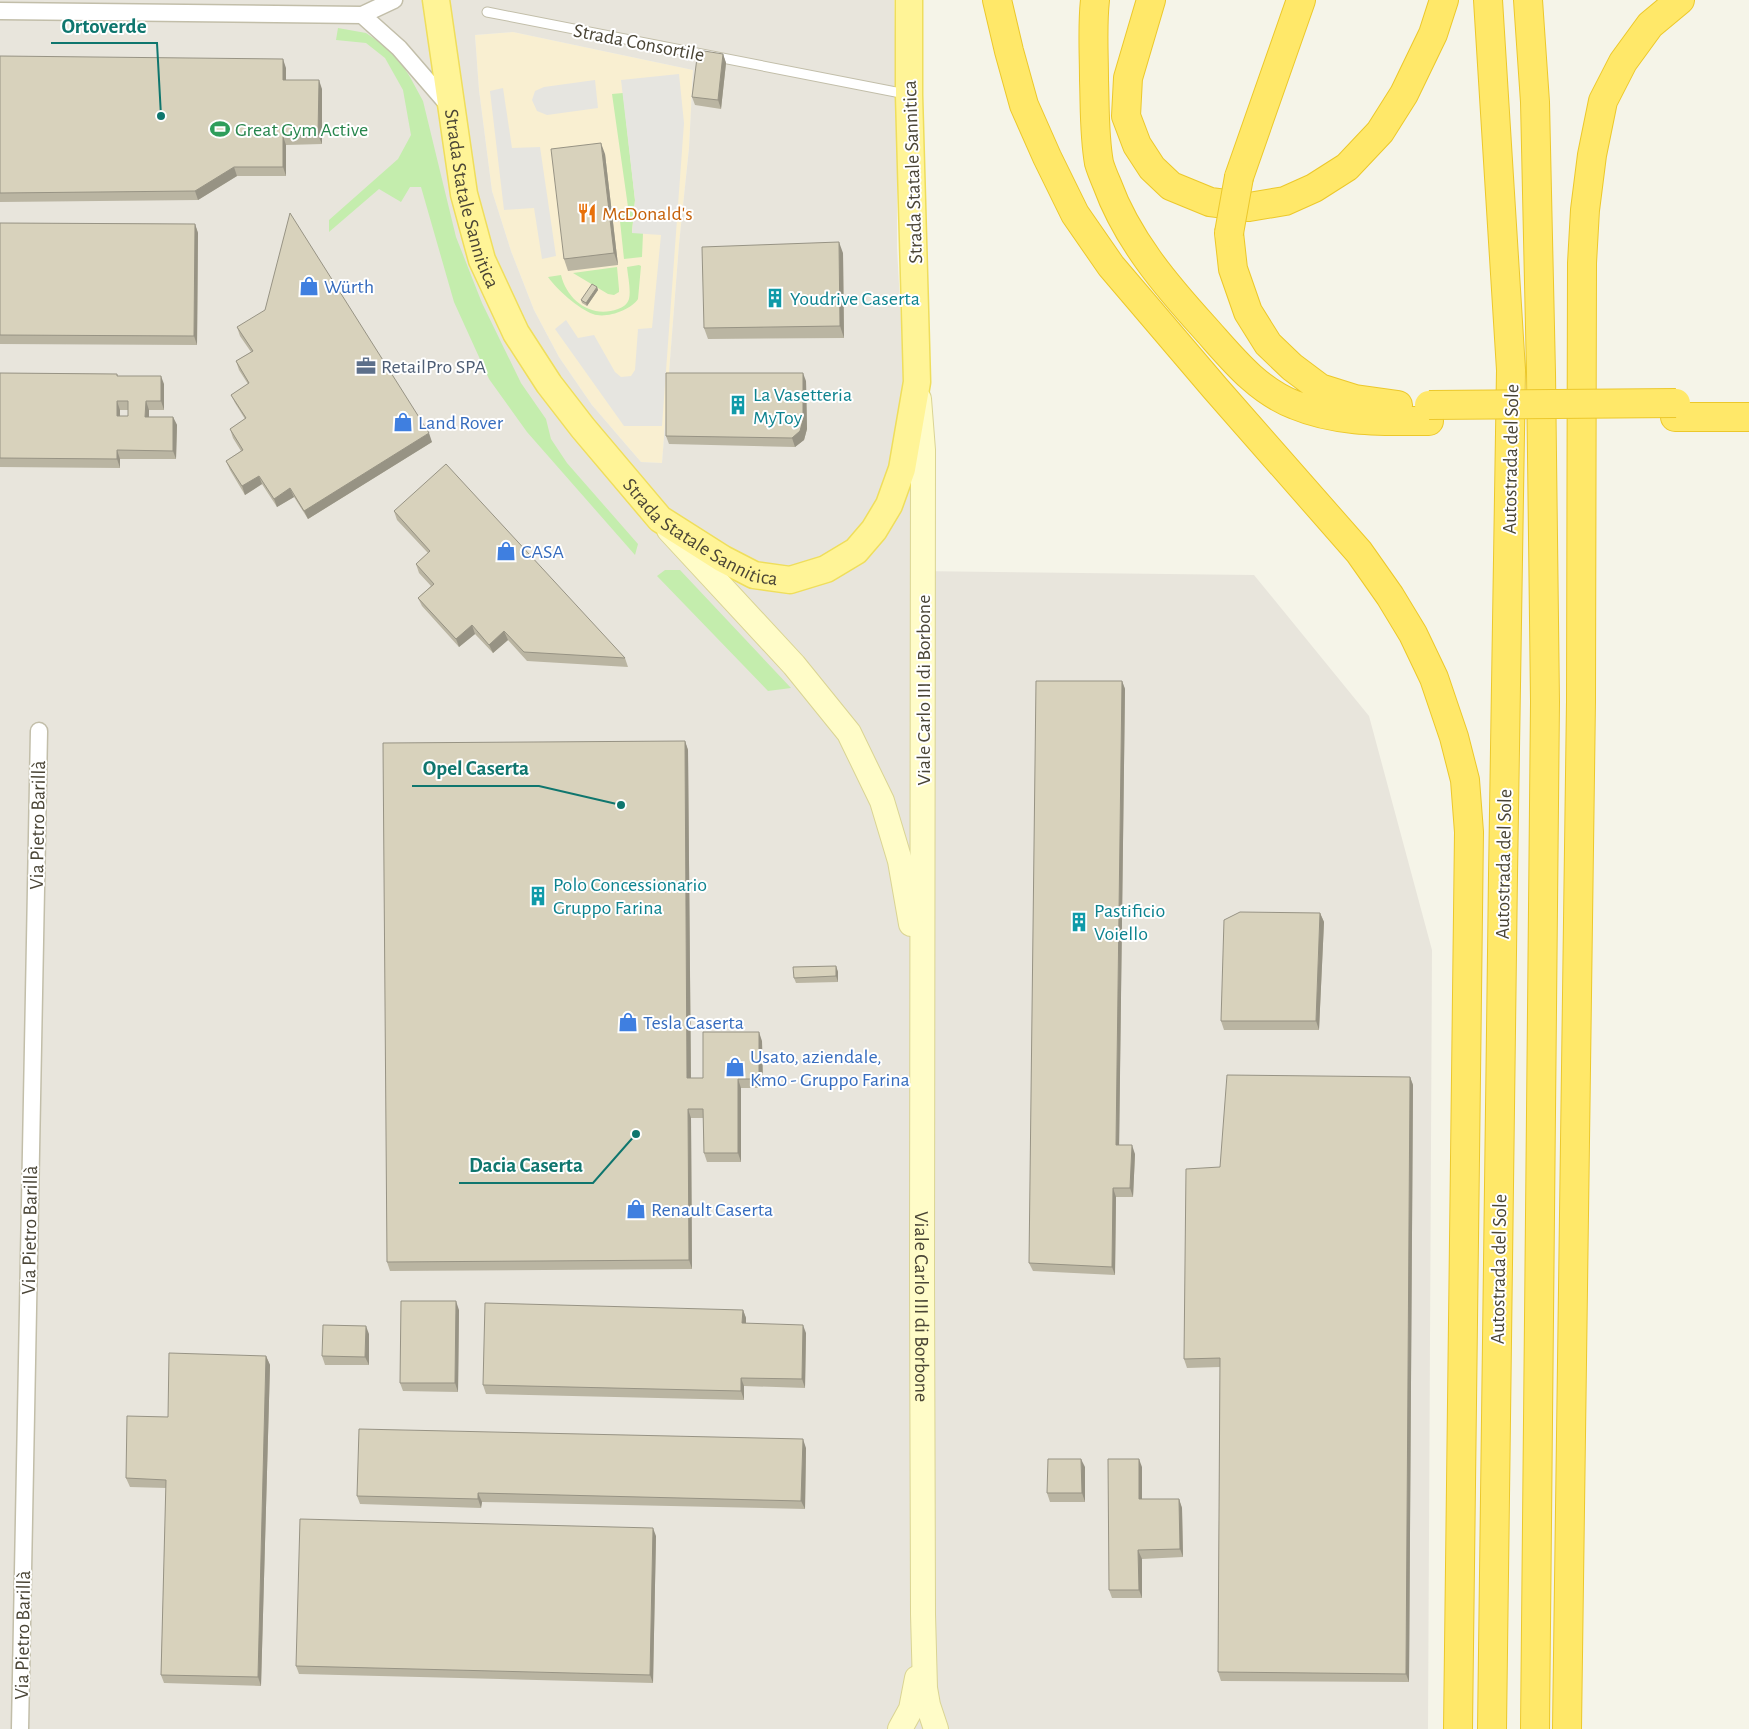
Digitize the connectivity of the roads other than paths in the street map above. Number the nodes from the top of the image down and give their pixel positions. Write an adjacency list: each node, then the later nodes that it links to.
1 (394, 0): 14 (street)
2 (436, 0): 16 (main road, Strada Statale Sannitica)
3 (909, 0): 15 (main road, Strada Statale Sannitica)
4 (997, 0): 29 (highway)
5 (1095, 0): 20 (highway)
6 (1151, 0): 8 (highway)
7 (1301, 0): 20 (highway, bridge)
8 (1444, 0)
9 (1488, 0): 30 (highway, Autostrada del Sole)
10 (1528, 0): 31 (highway, Autostrada del Sole)
11 (1680, 0): 32 (highway)
12 (0, 11): 14 (street)
13 (487, 12): 15 (lane, Strada Consortile)
14 (362, 15): 16 (street)
15 (909, 95): 17 (main road, Strada Statale Sannitica)
16 (452, 108): 22 (main road, Strada Statale Sannitica)
17 (917, 382): 22 (main road, Strada Statale Sannitica); 24 (main road, Viale Carlo III di Borbone)
18 (1749, 402): 19 (highway)
19 (1676, 410): 20 (highway, bridge); 21 (highway)
20 (1429, 413)
21 (1749, 417)
22 (660, 519): 24 (main road, Viale Carlo III di Borbone)
23 (39, 731): 26 (street, Via Pietro Barillà)
24 (922, 998): 25 (main road, Viale Carlo III di Borbone)
25 (924, 1614): 27 (main road, Viale Carlo III di Borbone); 28 (main road, Viale Carlo III di Borbone)
26 (20, 1729)
27 (900, 1729)
28 (936, 1729)
29 (1458, 1729)
30 (1492, 1729)
31 (1534, 1729)
32 (1567, 1729)

